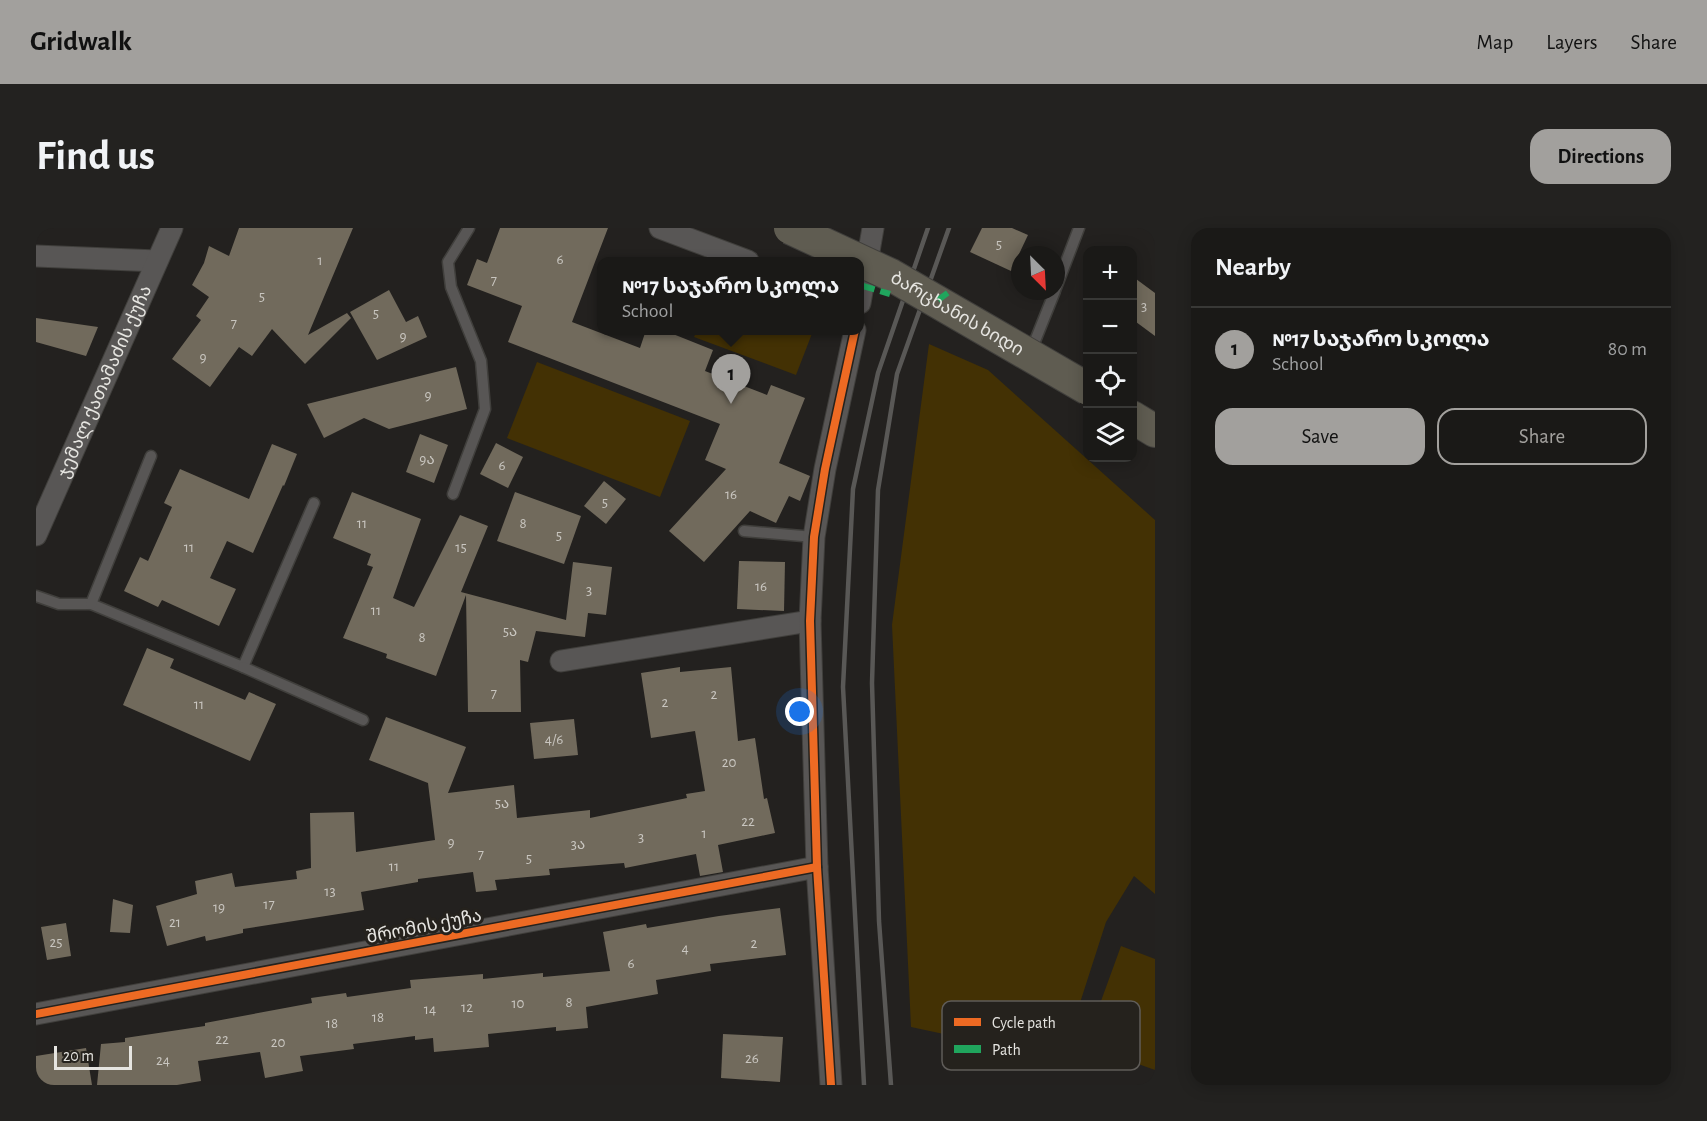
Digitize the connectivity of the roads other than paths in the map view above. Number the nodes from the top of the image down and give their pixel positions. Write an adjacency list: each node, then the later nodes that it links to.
1 (172, 228): 10 (street, ჯემალ ქათამაძის ქუჩა)
2 (469, 228): 21 (lane)
3 (660, 228): 8 (street)
4 (790, 228): 9 (main road, ბარცხანის ხიდი, bridge)
5 (873, 228): 13 (street)
6 (1079, 228): 12 (lane)
7 (36, 256): 10 (street)
8 (737, 257)
9 (851, 257)
10 (157, 261): 24 (street, ჯემალ ქათამაძის ქუჩა)
11 (864, 263): 17 (main road, ბარცხანის ხიდი, bridge)
12 (1065, 264)
13 (864, 280)
14 (1051, 300): 16 (lane)
15 (854, 335): 25 (street)
16 (1035, 341)
17 (1083, 387)
18 (1137, 420): 19 (main road)
19 (1155, 431)
20 (151, 456): 27 (lane)
21 (453, 494)
22 (314, 502): 30 (lane)
23 (744, 531): 25 (lane)
24 (36, 535)
25 (814, 537): 28 (street)
26 (36, 596): 27 (lane)
27 (91, 604): 30 (lane)
28 (810, 621): 29 (street); 32 (street)
29 (561, 660)
30 (243, 667): 31 (lane)
31 (363, 720)
32 (817, 867): 33 (street, შრომის ქუჩა); 34 (street)
33 (36, 1014)
34 (831, 1085)

